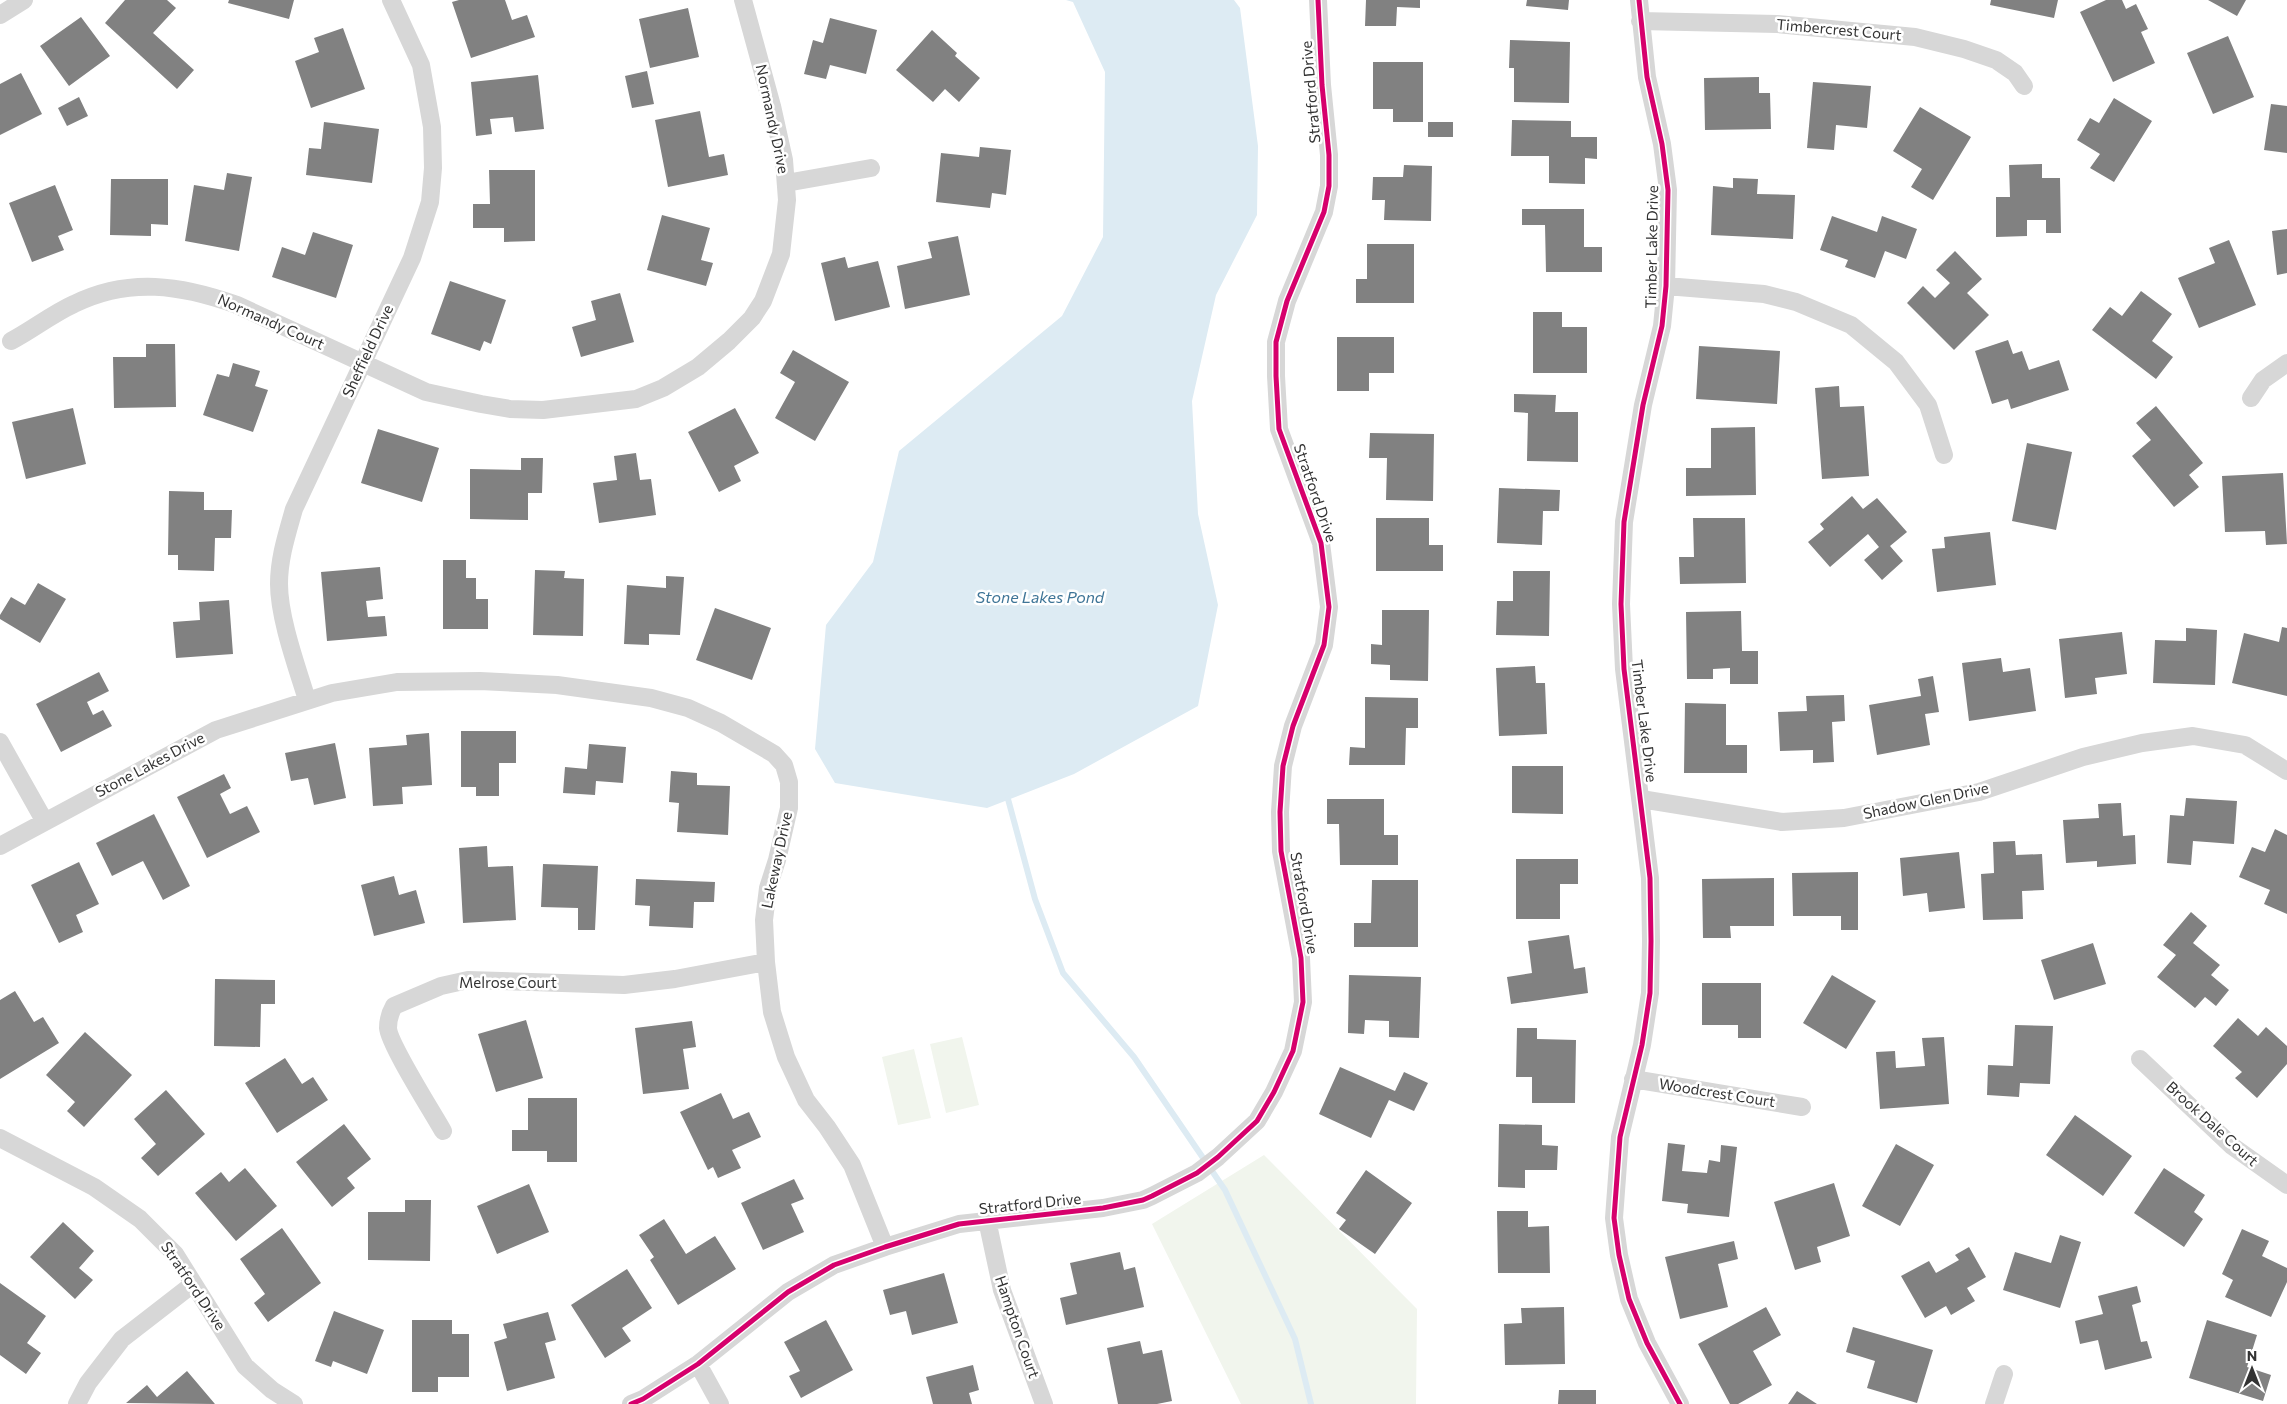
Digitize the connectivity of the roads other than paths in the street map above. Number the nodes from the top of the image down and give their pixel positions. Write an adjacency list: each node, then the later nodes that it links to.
1 (24, 0): 6 (street)
2 (390, 0): 13 (street, Sheffield Drive)
3 (743, 0): 10 (street, Normandy Drive)
4 (1318, 0): 30 (street, Stratford Drive)
5 (1639, 0): 7 (street, Timber Lake Drive)
6 (0, 15)
7 (1640, 21): 8 (street, Timbercrest Court); 11 (street, Timber Lake Drive)
8 (2024, 86)
9 (871, 168): 10 (street)
10 (786, 183): 13 (street, Normandy Drive)
11 (1666, 286): 16 (street); 20 (street, Timber Lake Drive)
12 (11, 341): 13 (street, Normandy Court)
13 (362, 363): 17 (street, Sheffield Drive)
14 (2287, 363): 15 (street)
15 (2251, 398)
16 (1944, 455)
17 (307, 700): 21 (street, Stone Lakes Drive); 23 (street, Lakeway Drive)
18 (0, 742): 21 (street)
19 (2287, 770): 20 (street, Shadow Glen Drive)
20 (1642, 799): 25 (street, Timber Lake Drive)
21 (45, 822): 22 (street, Stone Lakes Drive)
22 (0, 846)
23 (766, 962): 27 (street, Melrose Court); 31 (street, Lakeway Drive)
24 (2140, 1059): 29 (street, Brook Dale Court)
25 (1633, 1079): 26 (street, Woodcrest Court); 40 (street, Timber Lake Drive)
26 (1802, 1107)
27 (443, 1131)
28 (0, 1138): 32 (street, Stratford Drive)
29 (2287, 1185)
30 (987, 1220): 31 (street, Stratford Drive); 39 (street, Hampton Court)
31 (884, 1246): 33 (street, Stratford Drive)
32 (193, 1284): 35 (street); 36 (street, Stratford Drive)
33 (698, 1364): 37 (street, Stratford Drive); 38 (street)
34 (2004, 1374): 41 (street)
35 (77, 1404)
36 (294, 1404)
37 (631, 1404)
38 (720, 1404)
39 (1044, 1404)
40 (1680, 1404)
41 (1994, 1404)

